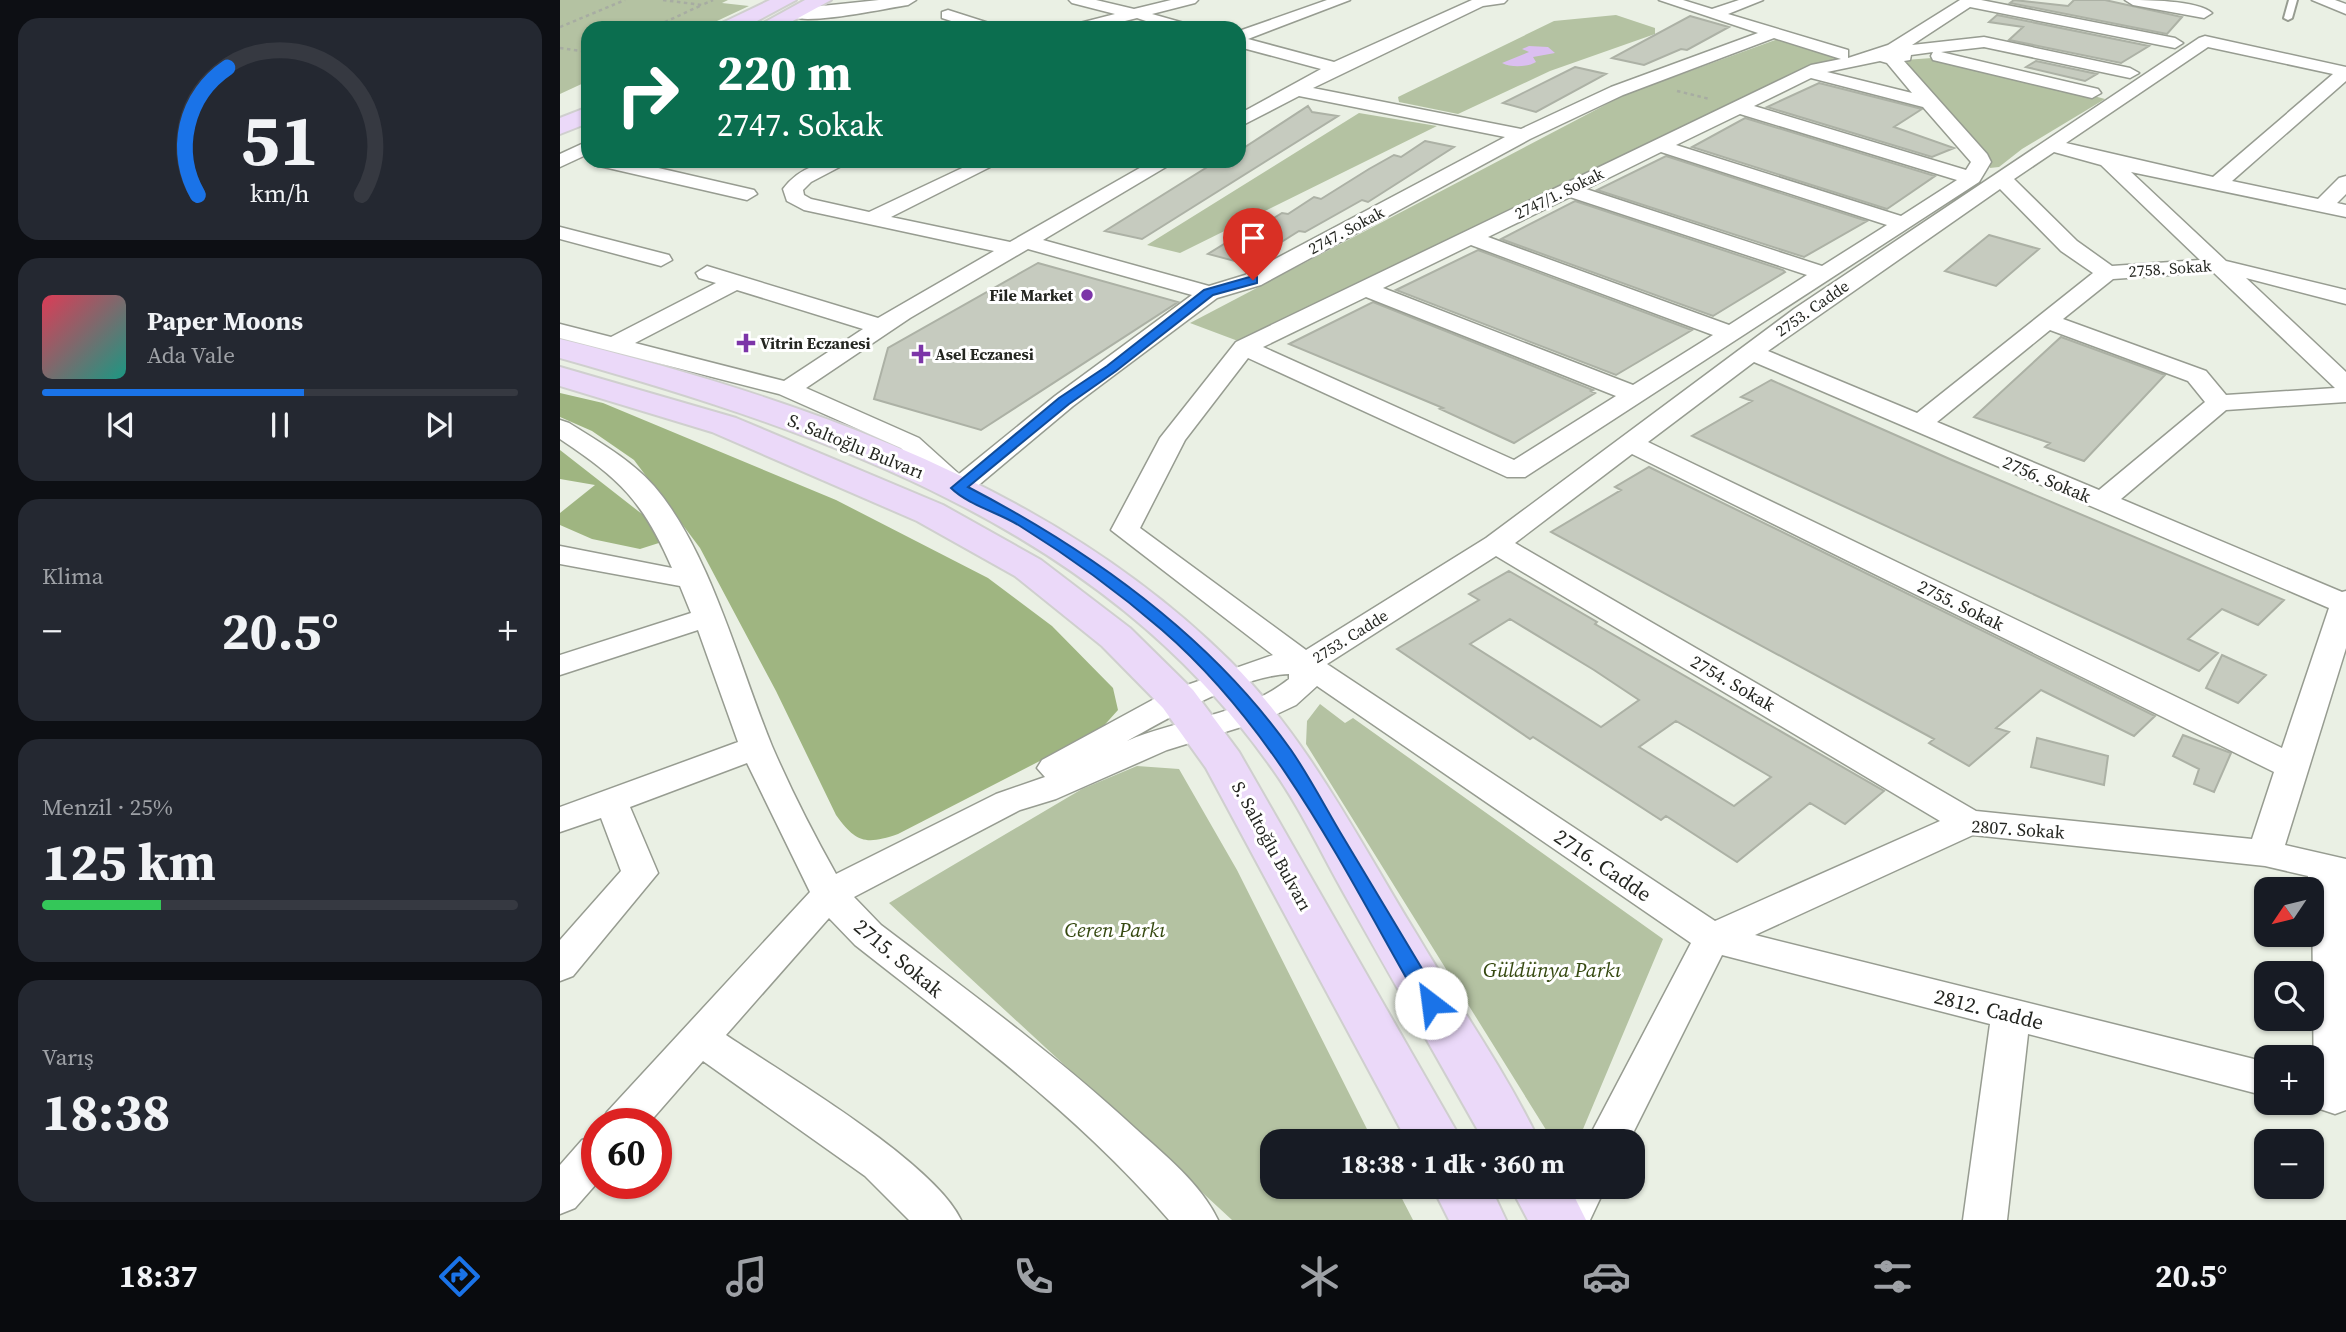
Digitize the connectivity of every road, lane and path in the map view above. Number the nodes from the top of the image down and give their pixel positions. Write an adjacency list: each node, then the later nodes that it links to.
1 (625, 0): 34 (path)
2 (663, 0): 18 (path)
3 (713, 0): 18 (path)
4 (821, 0): 19 (main road)
5 (1077, 0): 24 (street)
6 (1190, 0): 24 (street)
7 (1208, 0): 24 (street)
8 (1342, 0): 36 (street)
9 (1499, 0): 15 (street)
10 (1667, 0): 22 (street)
11 (1755, 0): 22 (street)
12 (2133, 0): 21 (street)
13 (2293, 0): 25 (lane)
14 (2320, 0): 20 (street)
15 (1478, 1): 43 (street)
16 (1969, 1): 38 (street); 42 (street)
17 (914, 3): 19 (street); 29 (street)
18 (702, 5): 26 (path)
19 (790, 7): 27 (main road); 28 (main road)
20 (2346, 9)
21 (2204, 13)
22 (1711, 14): 35 (street)
23 (948, 15): 30 (street)
24 (1139, 16): 31 (street); 32 (street); 33 (street)
25 (2288, 18)
26 (667, 21)
27 (748, 21)
28 (773, 21)
29 (854, 21)
30 (967, 21)
31 (1114, 21)
32 (1123, 21)
33 (1158, 21)
34 (560, 27)
35 (1772, 34): 41 (street); 47 (street, 2747. Sokak)
36 (1246, 37)
37 (1246, 42): 43 (street)
38 (2175, 43)
39 (560, 48): 40 (path)
40 (581, 51)
41 (1842, 54)
42 (1894, 54): 44 (street, 2747/1. Sokak); 46 (street); 49 (street); 51 (street)
43 (1336, 68): 48 (street)
44 (1810, 72): 51 (street); 53 (street, 2747/1. Sokak)
45 (2346, 72): 61 (street, 2753. Cadde); 70 (street)
46 (2130, 73)
47 (1640, 81): 53 (path); 59 (street, 2747. Sokak)
48 (1297, 90): 55 (street); 59 (street)
49 (2092, 93)
50 (581, 98): 54 (main road)
51 (1929, 103): 67 (street)
52 (1246, 106): 55 (street)
53 (1737, 107): 60 (street, 2747/1. Sokak); 67 (street)
54 (560, 108)
55 (1258, 110): 57 (street)
56 (581, 117): 58 (main road)
57 (1246, 117)
58 (560, 127)
59 (1523, 135): 87 (street, 2747. Sokak)
60 (1658, 145): 71 (street, 2747/1. Sokak); 76 (street)
61 (2055, 146): 62 (street); 68 (street, 2753. Cadde)
62 (2108, 161): 70 (street); 81 (street)
63 (633, 168): 72 (street)
64 (826, 168): 75 (street)
65 (977, 168): 75 (street)
66 (1154, 168): 79 (street)
67 (1976, 170): 76 (street)
68 (2003, 180): 84 (street); 96 (street, 2753. Cadde)
69 (2346, 183): 73 (street)
70 (2216, 185): 73 (street)
71 (1567, 189): 78 (street, 2747/1. Sokak); 83 (street)
72 (747, 194)
73 (2322, 207): 74 (street)
74 (2346, 211)
75 (872, 218): 79 (street)
76 (1903, 223): 83 (street)
77 (560, 233): 80 (street)
78 (1470, 236): 86 (street, 2747/1. Sokak); 92 (street)
79 (1019, 245): 87 (street); 90 (street)
80 (661, 260)
81 (2218, 265): 84 (street, 2758. Sokak); 88 (street, 2758. Sokak); 98 (street)
82 (708, 273): 85 (street)
83 (1823, 273): 92 (street)
84 (2107, 273): 89 (street, 2758. Sokak)
85 (735, 282): 90 (street); 93 (street)
86 (1364, 288): 94 (street, 2747/1. Sokak); 100 (street)
87 (1209, 293): 106 (street, 2747. Sokak)
88 (2346, 297)
89 (2046, 321): 102 (street); 103 (street, 2758. Sokak)
90 (881, 327): 99 (street)
91 (560, 331): 93 (street)
92 (1730, 333): 100 (street)
93 (615, 344): 99 (street)
94 (1244, 347): 100 (street); 113 (street, 2716. Cadde)
95 (560, 348): 106 (main road, S. Saltoğlu Bulvarı)
96 (1751, 352): 103 (street, 2756. Sokak); 105 (street, 2753. Cadde)
97 (560, 376): 117 (main road, S. Saltoğlu Bulvarı)
98 (2346, 385)
99 (788, 389): 106 (street)
100 (1635, 395)
101 (2346, 395): 102 (street)
102 (2218, 403): 107 (street)
103 (1918, 425): 107 (street, 2756. Sokak)
104 (560, 428): 110 (street, 2715. Sokak)
105 (1630, 443): 108 (street, 2753. Cadde); 119 (street, 2755. Sokak)
106 (958, 488): 115 (main road, S. Saltoğlu Bulvarı)
107 (2101, 502): 111 (street, 2756. Sokak)
108 (1496, 544): 113 (street, 2753. Cadde); 122 (street, 2754. Sokak)
109 (560, 555): 110 (street)
110 (692, 580): 112 (street, 2715. Sokak)
111 (2345, 602): 119 (street)
112 (708, 617): 114 (street); 118 (street, 2715. Sokak)
113 (1306, 664): 115 (street); 116 (street); 126 (street, 2716. Cadde)
114 (560, 665)
115 (1226, 682): 116 (main road, S. Saltoğlu Bulvarı); 117 (street)
116 (1252, 713): 117 (street); 134 (main road, S. Saltoğlu Bulvarı)
117 (1190, 714): 125 (street); 133 (main road, S. Saltoğlu Bulvarı)
118 (756, 747): 120 (street); 125 (street, 2715. Sokak)
119 (2292, 767): 123 (street)
120 (611, 801): 121 (street); 127 (street)
121 (560, 820)
122 (1969, 822): 123 (street, 2807. Sokak); 126 (street, 2807. Sokak)
123 (2265, 853): 124 (street, 2807. Sokak)
124 (2336, 869): 131 (street)
125 (829, 894): 129 (street); 142 (street, 2715. Sokak)
126 (1712, 939): 128 (street, 2812. Cadde); 135 (street)
127 (560, 966)
128 (2011, 1015): 130 (street, 2812. Cadde); 146 (street)
129 (698, 1036): 132 (street); 141 (street)
130 (2254, 1076)
131 (2331, 1096)
132 (636, 1108)
133 (1428, 1129)
134 (1505, 1129)
135 (1614, 1129)
136 (581, 1171): 137 (street)
137 (560, 1195)
138 (1467, 1199): 143 (main road)
139 (1546, 1199): 144 (main road)
140 (1578, 1199): 145 (street)
141 (939, 1220)
142 (1196, 1220)
143 (1478, 1220)
144 (1558, 1220)
145 (1568, 1220)
146 (1985, 1220)

